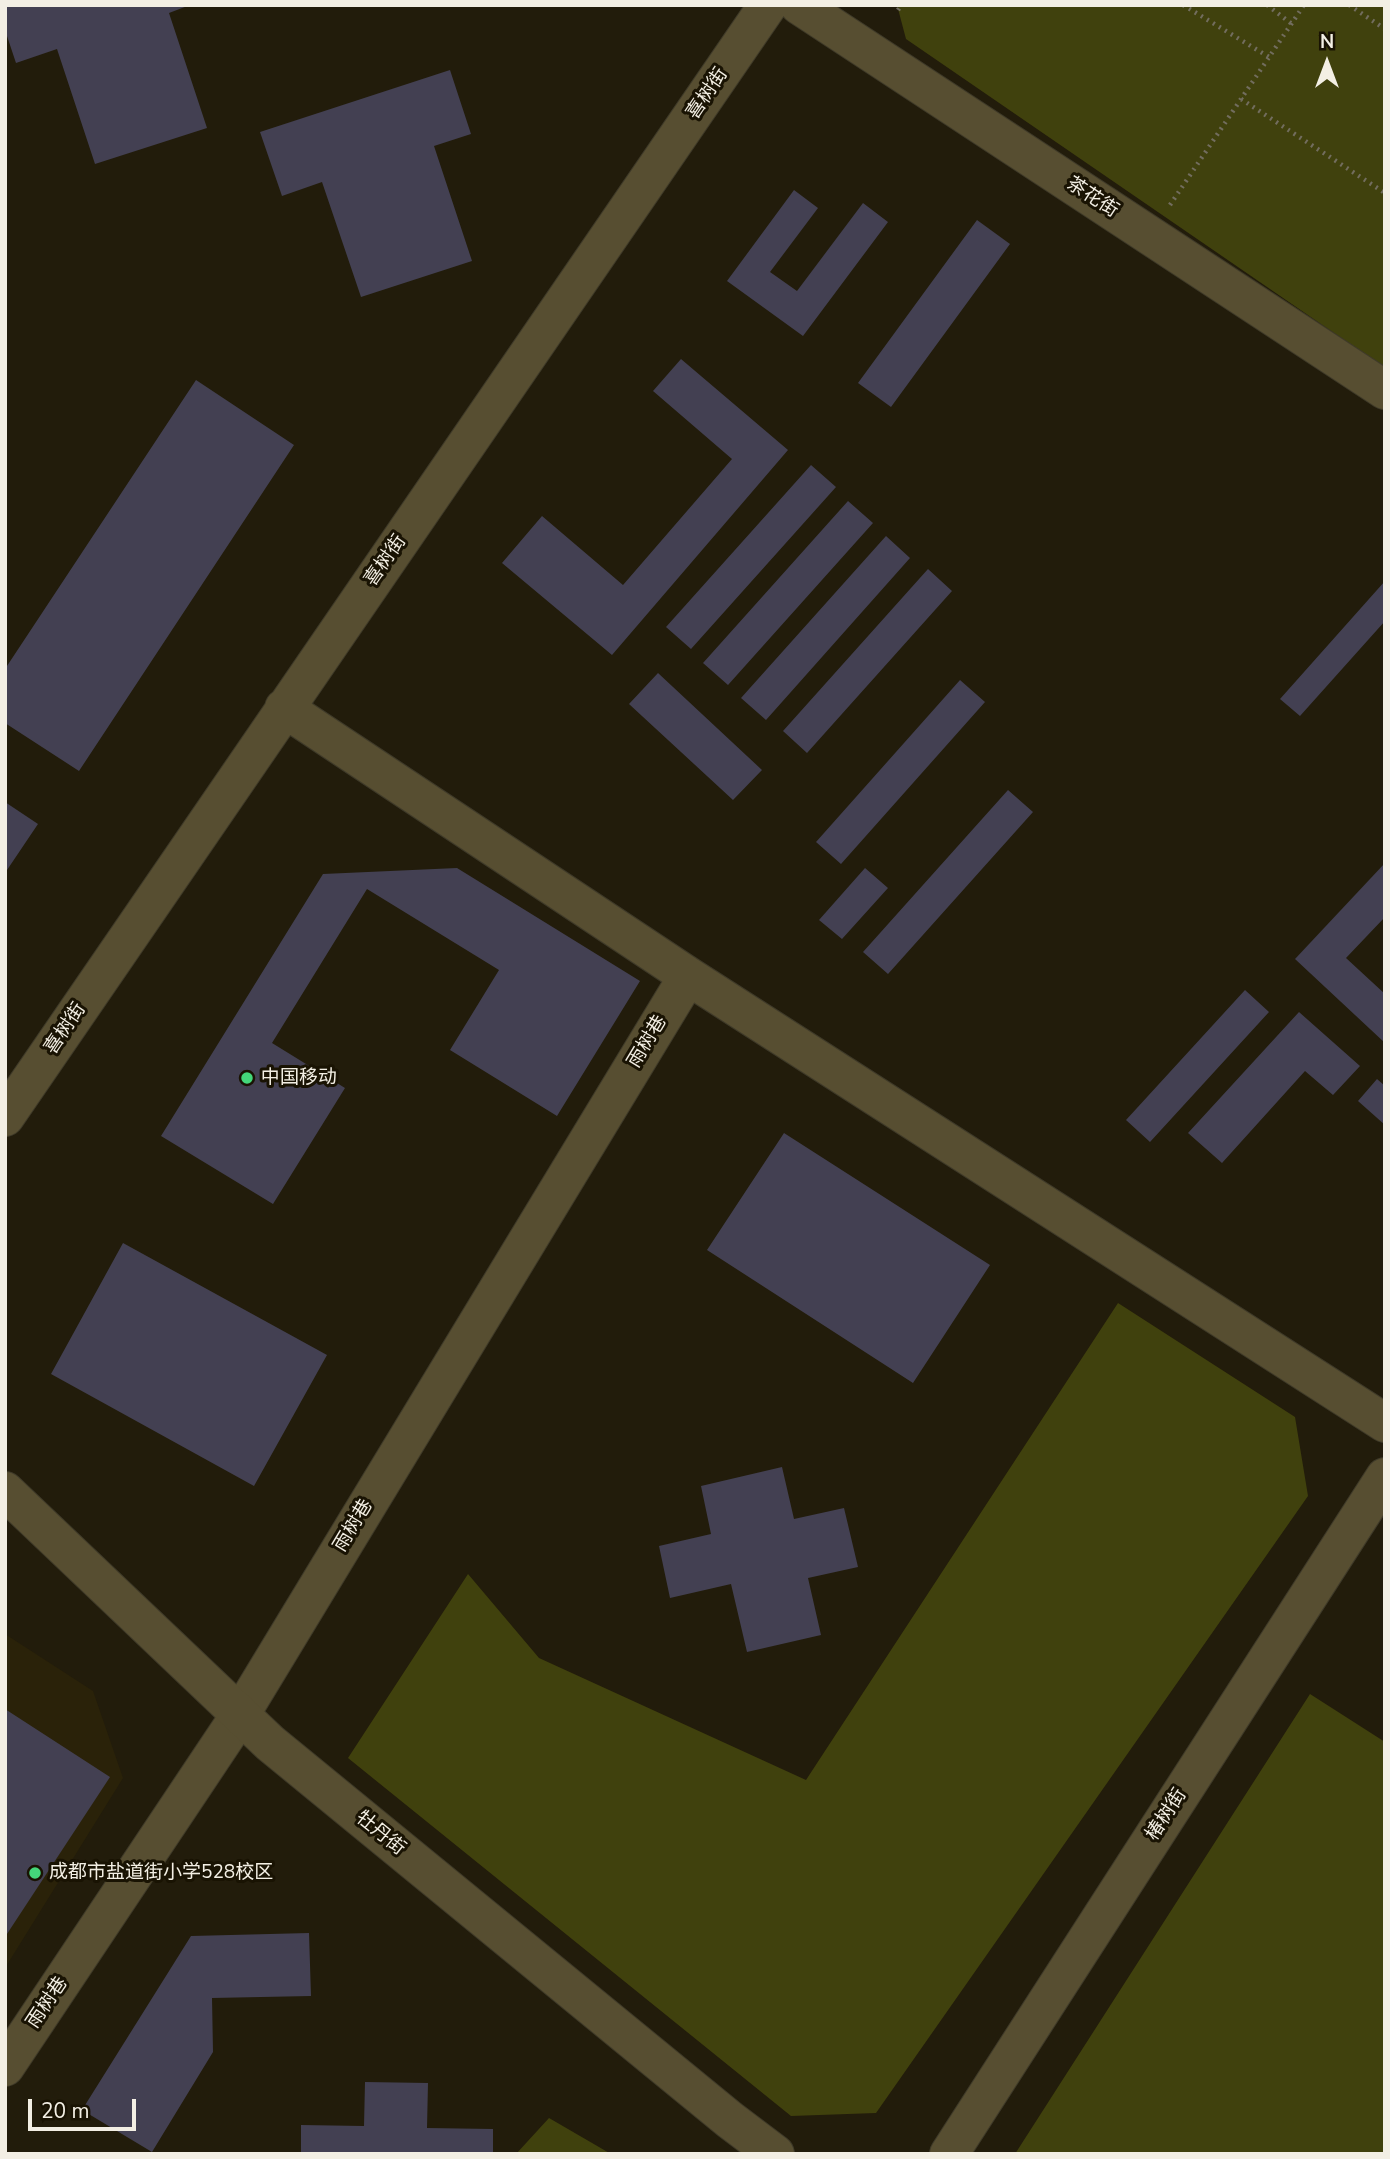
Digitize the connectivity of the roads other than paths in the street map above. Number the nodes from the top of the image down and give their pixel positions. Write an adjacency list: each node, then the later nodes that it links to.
1 (768, 5): 4 (street, 喜树街)
2 (799, 5): 3 (street, 茶花街)
3 (1385, 390)
4 (284, 708): 5 (street); 6 (street, 喜树街)
5 (688, 976): 7 (street); 10 (street, 雨树巷)
6 (5, 1117)
7 (1385, 1423)
8 (1385, 1476): 13 (street, 椿树街)
9 (5, 1491): 10 (street, 牡丹街)
10 (240, 1715): 11 (street, 雨树巷); 12 (street, 牡丹街)
11 (5, 2067)
12 (775, 2154)
13 (949, 2154)

